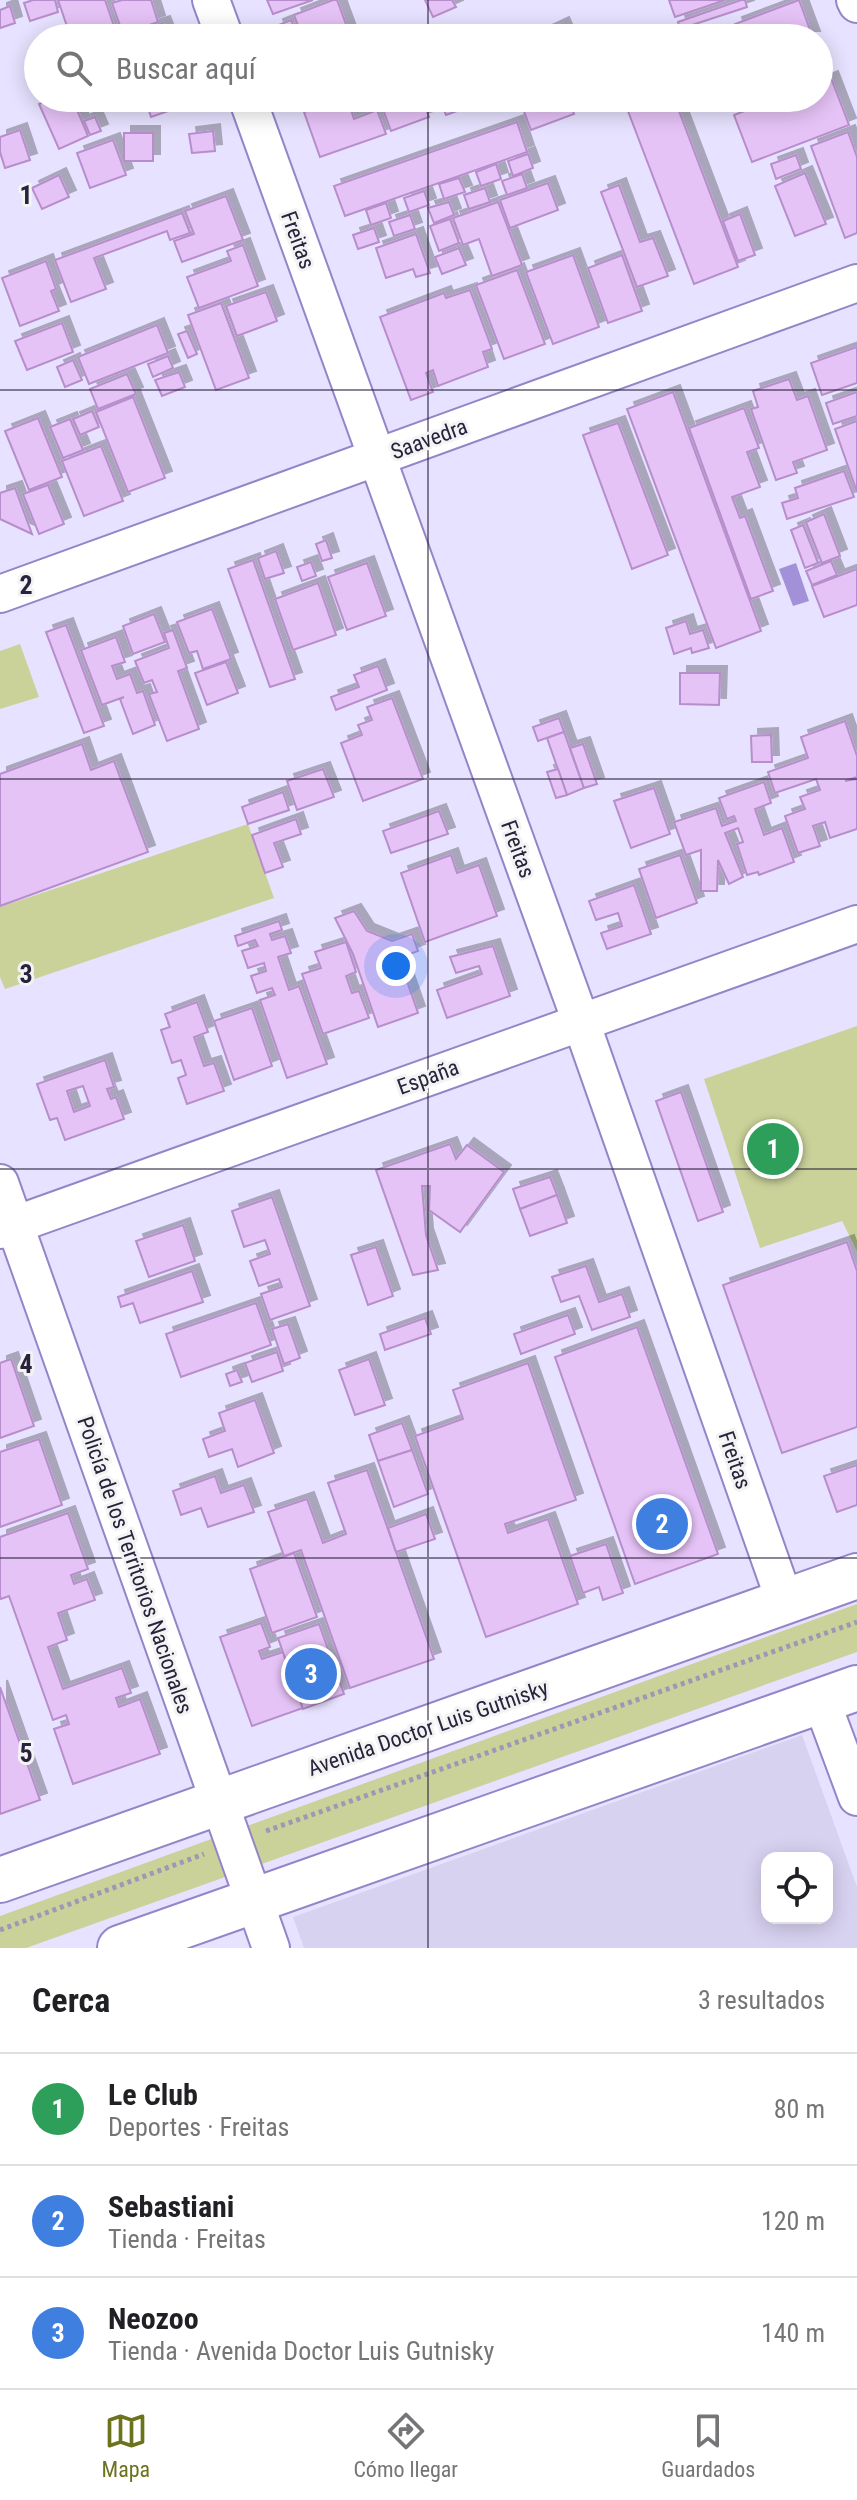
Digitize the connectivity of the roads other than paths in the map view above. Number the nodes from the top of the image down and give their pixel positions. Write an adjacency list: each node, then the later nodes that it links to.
1 (211, 0): 2 (street)
2 (220, 24)
3 (252, 112): 5 (street, Freitas)
4 (857, 283): 5 (street, Saavedra)
5 (377, 457): 6 (street, Saavedra); 8 (street, Freitas)
6 (0, 594)
7 (857, 924): 8 (street, España)
8 (581, 1022): 10 (street, España); 12 (street, Freitas)
9 (0, 1183): 10 (street, Policía de los Territorios Nacionales)
10 (8, 1228): 15 (street, Policía de los Territorios Nacionales)
11 (857, 1576): 12 (main road, Avenida Doctor Luis Gutnisky)
12 (785, 1602): 15 (main road, Avenida Doctor Luis Gutnisky)
13 (839, 1694): 14 (street); 17 (main road)
14 (857, 1797)
15 (219, 1802): 16 (main road, Avenida Doctor Luis Gutnisky); 17 (street, Policía de los Territorios Nacionales)
16 (0, 1880)
17 (254, 1901): 18 (main road); 19 (street, Policía de los Territorios Nacionales)
18 (120, 1948)
19 (271, 1948)

